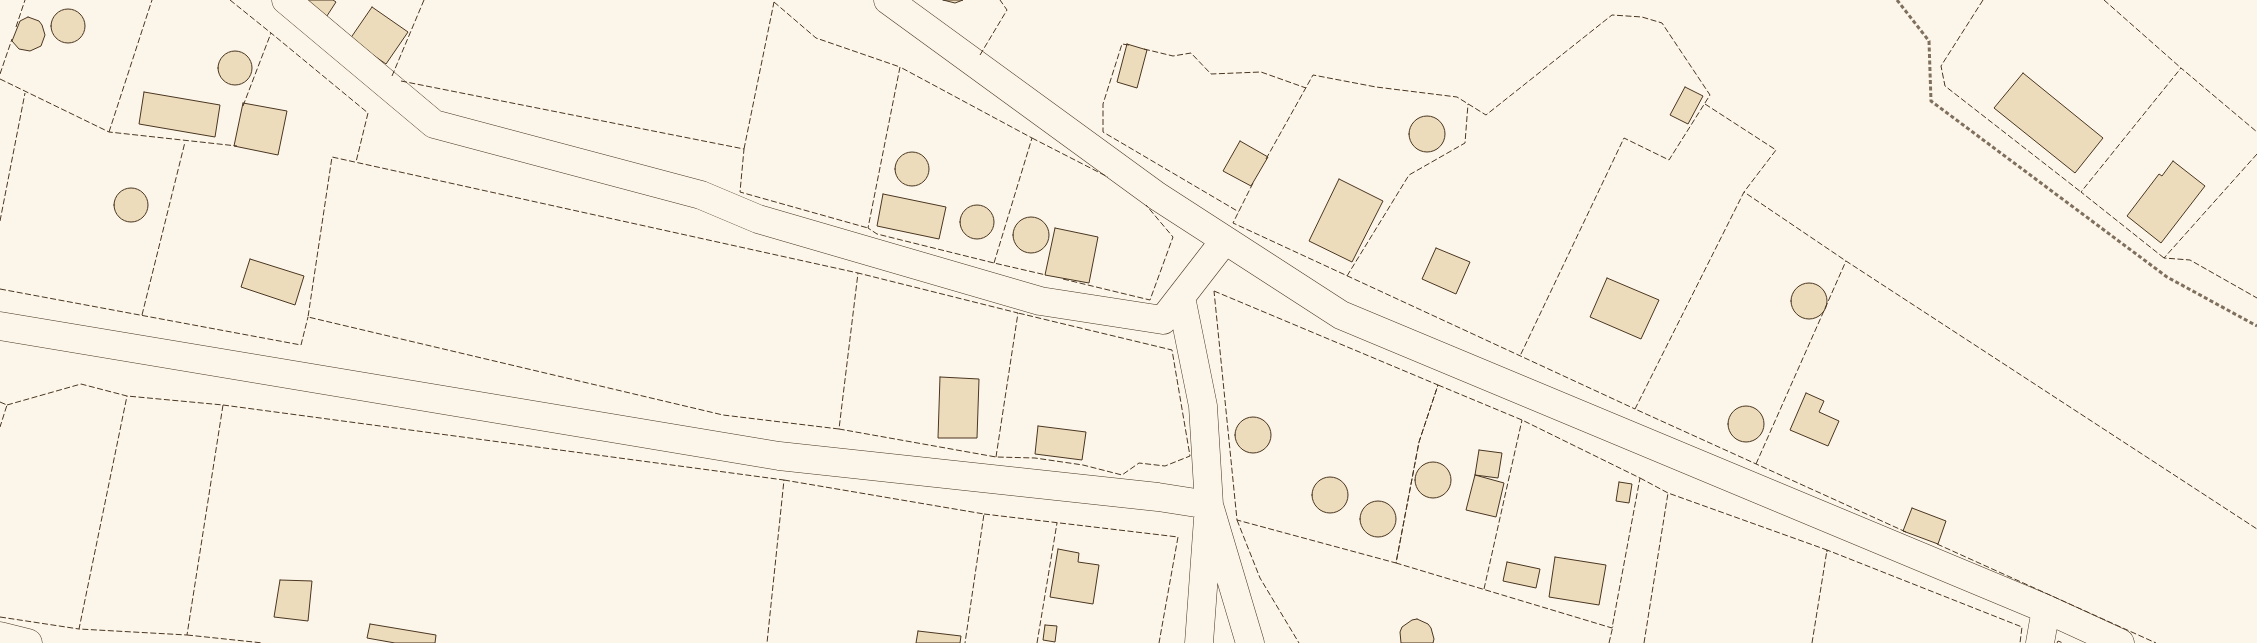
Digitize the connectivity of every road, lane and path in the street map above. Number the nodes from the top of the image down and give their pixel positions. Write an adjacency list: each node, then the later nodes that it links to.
1 (286, 0): 5 (street)
2 (888, 0): 4 (street)
3 (1897, 0): 7 (path)
4 (1225, 240): 5 (street); 9 (street)
5 (1181, 297): 8 (street)
6 (0, 326): 8 (street)
7 (2257, 326)
8 (1210, 505): 12 (street); 13 (street)
9 (2046, 610): 14 (street); 15 (street)
10 (0, 636): 11 (street)
11 (28, 643)
12 (1198, 643)
13 (1250, 643)
14 (2040, 643)
15 (2120, 643)

